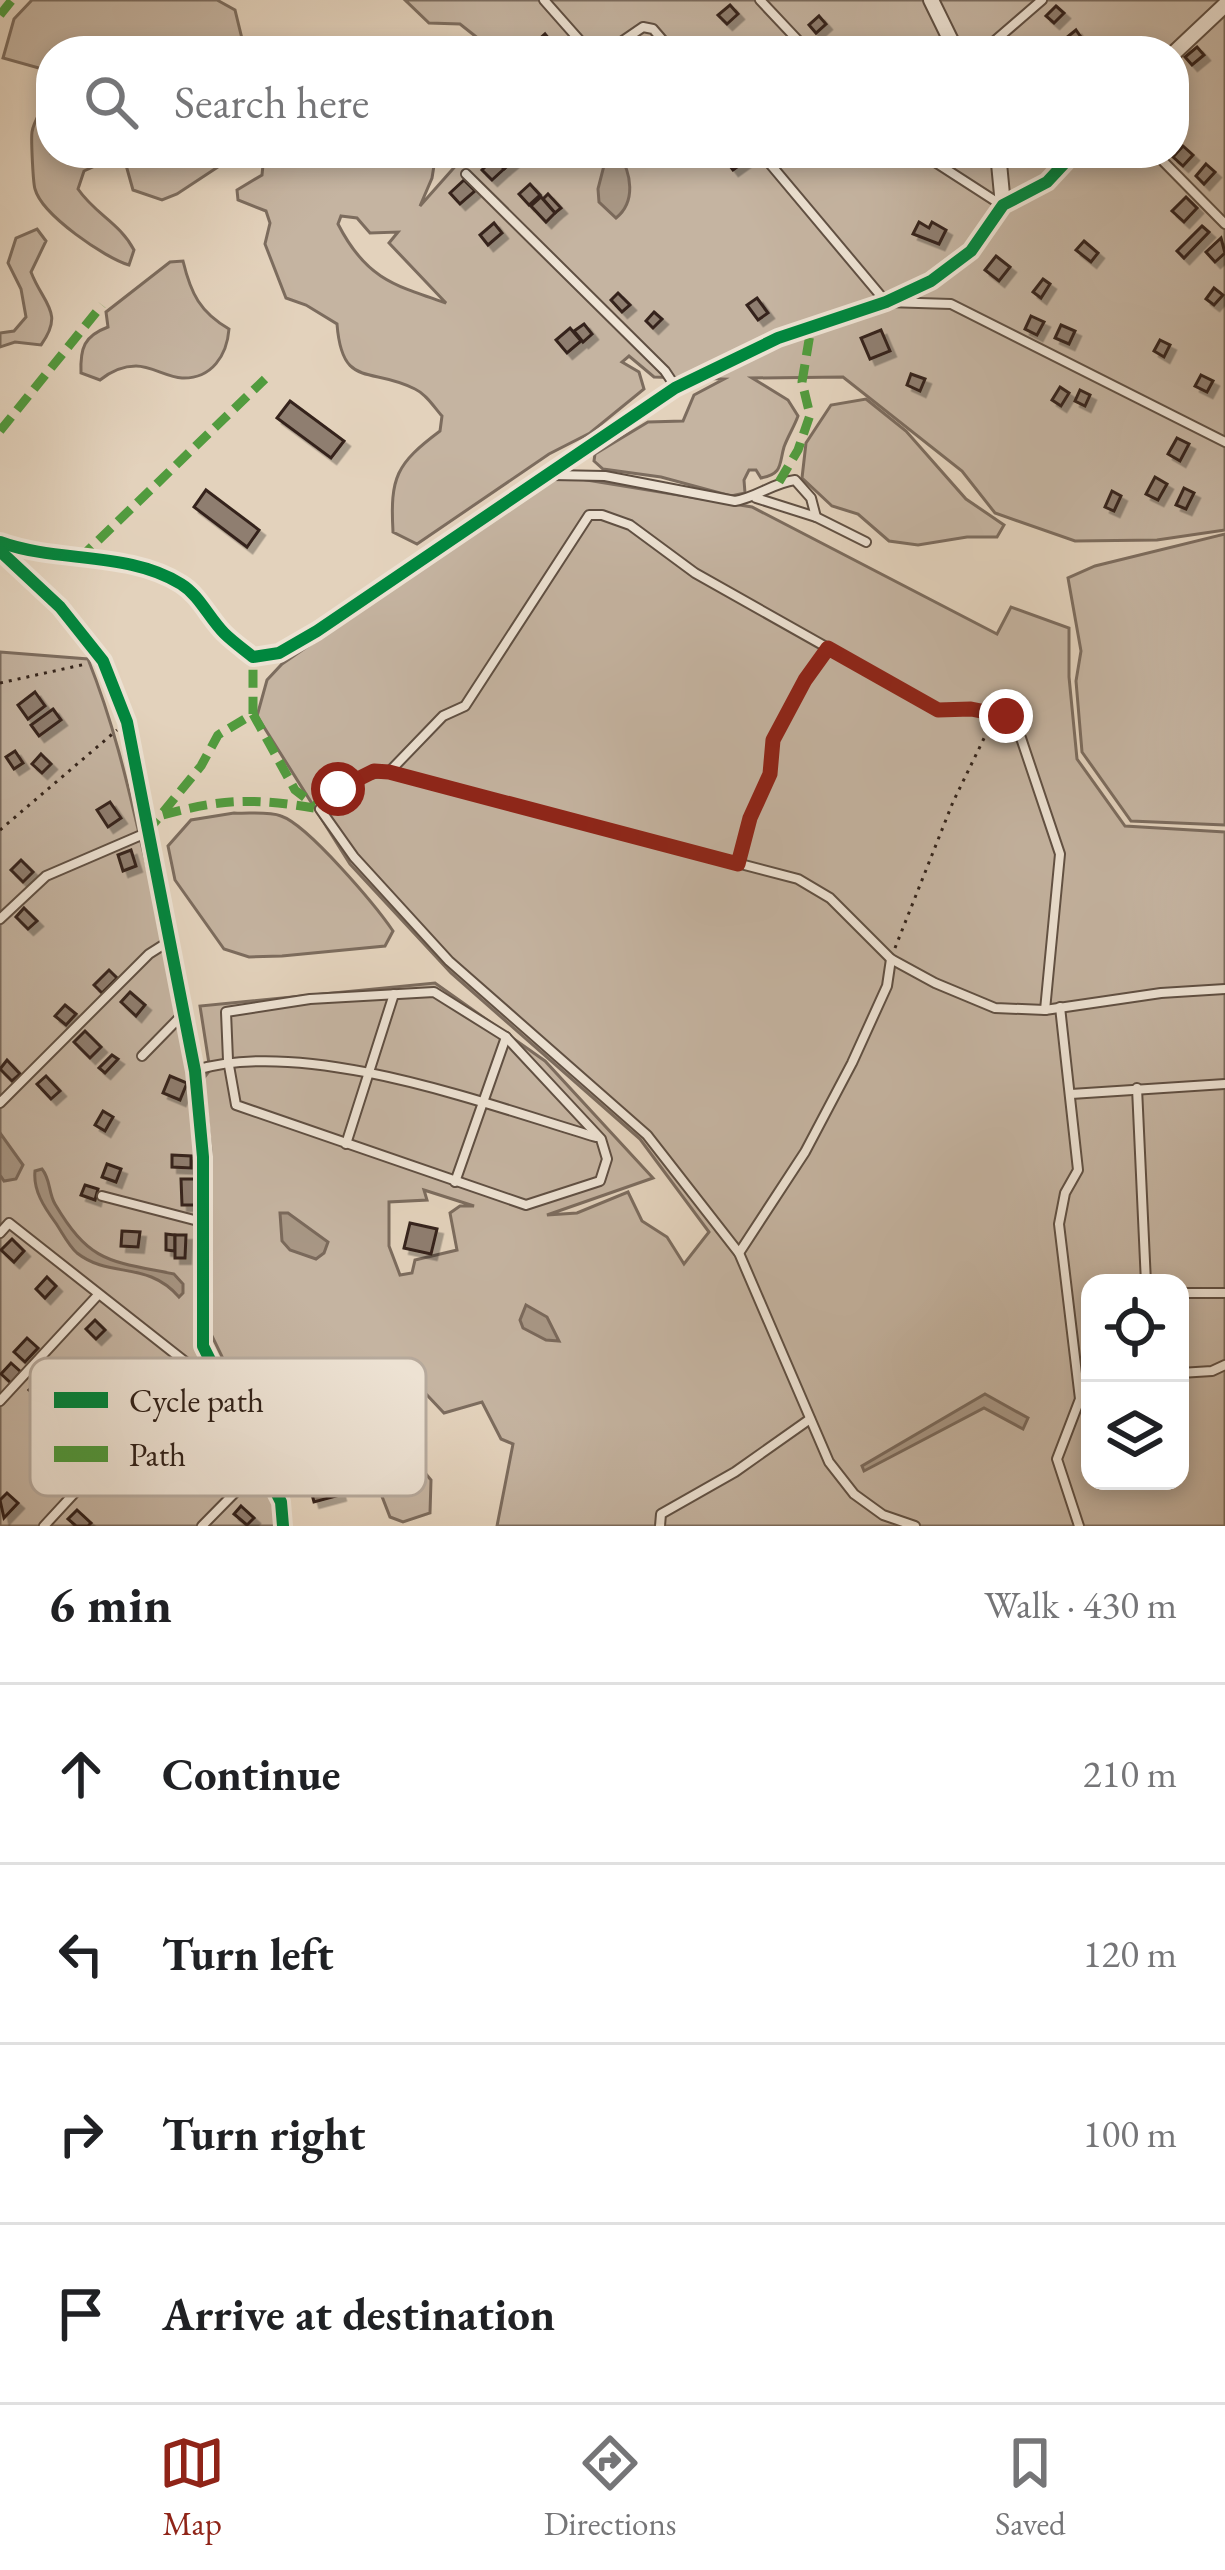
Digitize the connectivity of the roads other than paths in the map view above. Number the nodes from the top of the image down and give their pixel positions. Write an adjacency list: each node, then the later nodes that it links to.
1 (544, 0): 6 (lane)
2 (760, 0): 9 (lane)
3 (931, 0): 10 (street)
4 (1042, 0): 11 (lane)
5 (1222, 13): 12 (street)
6 (576, 36)
7 (630, 36): 8 (lane)
8 (659, 36)
9 (794, 36)
10 (949, 36)
11 (1000, 36)
12 (1189, 40)
13 (774, 168): 21 (lane)
14 (944, 168): 19 (lane)
15 (999, 168): 19 (street)
16 (1060, 168): 19 (street)
17 (1170, 168): 20 (lane)
18 (466, 174): 22 (lane)
19 (1003, 206): 21 (street)
20 (1225, 224)
21 (886, 302): 22 (street); 23 (lane)
22 (675, 388): 24 (street)
23 (1225, 442)
24 (550, 475): 25 (lane); 28 (street)
25 (755, 497): 26 (lane); 26 (lane)
26 (816, 518): 27 (lane)
27 (866, 542)
28 (0, 547): 30 (street)
29 (389, 772): 33 (lane); 37 (lane); 55 (lane)
30 (146, 833): 31 (lane); 32 (street)
31 (0, 919)
32 (171, 940): 38 (street); 47 (lane)
33 (891, 959): 37 (lane); 55 (lane)
34 (1225, 989): 36 (lane)
35 (394, 994): 39 (lane); 41 (lane); 43 (lane)
36 (1060, 1007): 37 (lane); 46 (lane)
37 (1046, 1010)
38 (185, 1012): 40 (lane); 42 (street)
39 (506, 1036): 48 (lane); 49 (lane)
40 (142, 1056)
41 (228, 1060): 42 (lane); 43 (lane); 50 (lane)
42 (195, 1071): 53 (street)
43 (369, 1075): 48 (lane); 50 (lane)
44 (1225, 1084): 45 (lane)
45 (1136, 1088): 46 (lane); 56 (lane)
46 (1071, 1094): 66 (lane)
47 (0, 1103)
48 (482, 1103): 49 (lane); 51 (lane)
49 (601, 1138): 51 (lane)
50 (346, 1144): 51 (lane)
51 (455, 1182)
52 (102, 1196): 53 (lane)
53 (202, 1222): 62 (street)
54 (0, 1233): 59 (lane)
55 (739, 1252): 68 (lane)
56 (1146, 1274)
57 (1189, 1293): 58 (lane)
58 (1225, 1293)
59 (97, 1296): 60 (lane); 61 (lane)
60 (40, 1358)
61 (186, 1358)
62 (205, 1358)
63 (1225, 1365): 65 (lane)
64 (30, 1369): 67 (lane)
65 (1189, 1372)
66 (1080, 1399): 77 (lane)
67 (0, 1401)
68 (810, 1419): 75 (lane); 76 (lane)
69 (72, 1496): 72 (lane)
70 (232, 1496): 73 (lane)
71 (278, 1496): 74 (street)
72 (44, 1526)
73 (202, 1526)
74 (283, 1526)
75 (660, 1526)
76 (915, 1526)
77 (1078, 1526)

